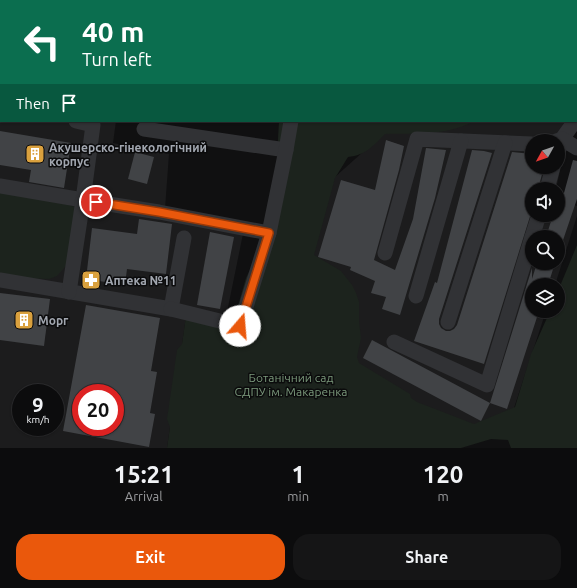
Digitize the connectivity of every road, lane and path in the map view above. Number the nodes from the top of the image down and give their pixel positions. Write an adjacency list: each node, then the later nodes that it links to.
1 (80, 122): 13 (lane)
2 (291, 122): 11 (lane)
3 (574, 122): 5 (lane)
4 (144, 129): 11 (lane)
5 (565, 135)
6 (461, 141): 7 (lane); 16 (lane); 20 (lane)
7 (506, 143): 8 (lane); 22 (lane)
8 (525, 144)
9 (565, 145): 10 (lane)
10 (577, 148)
11 (286, 150): 14 (lane)
12 (0, 186): 13 (lane)
13 (83, 200): 14 (lane); 19 (lane)
14 (269, 233): 21 (lane)
15 (184, 238): 21 (lane)
16 (385, 253)
17 (525, 260): 23 (lane)
18 (0, 280): 19 (lane)
19 (69, 292): 21 (lane)
20 (416, 296)
21 (171, 309)
22 (448, 322)
23 (394, 342)

